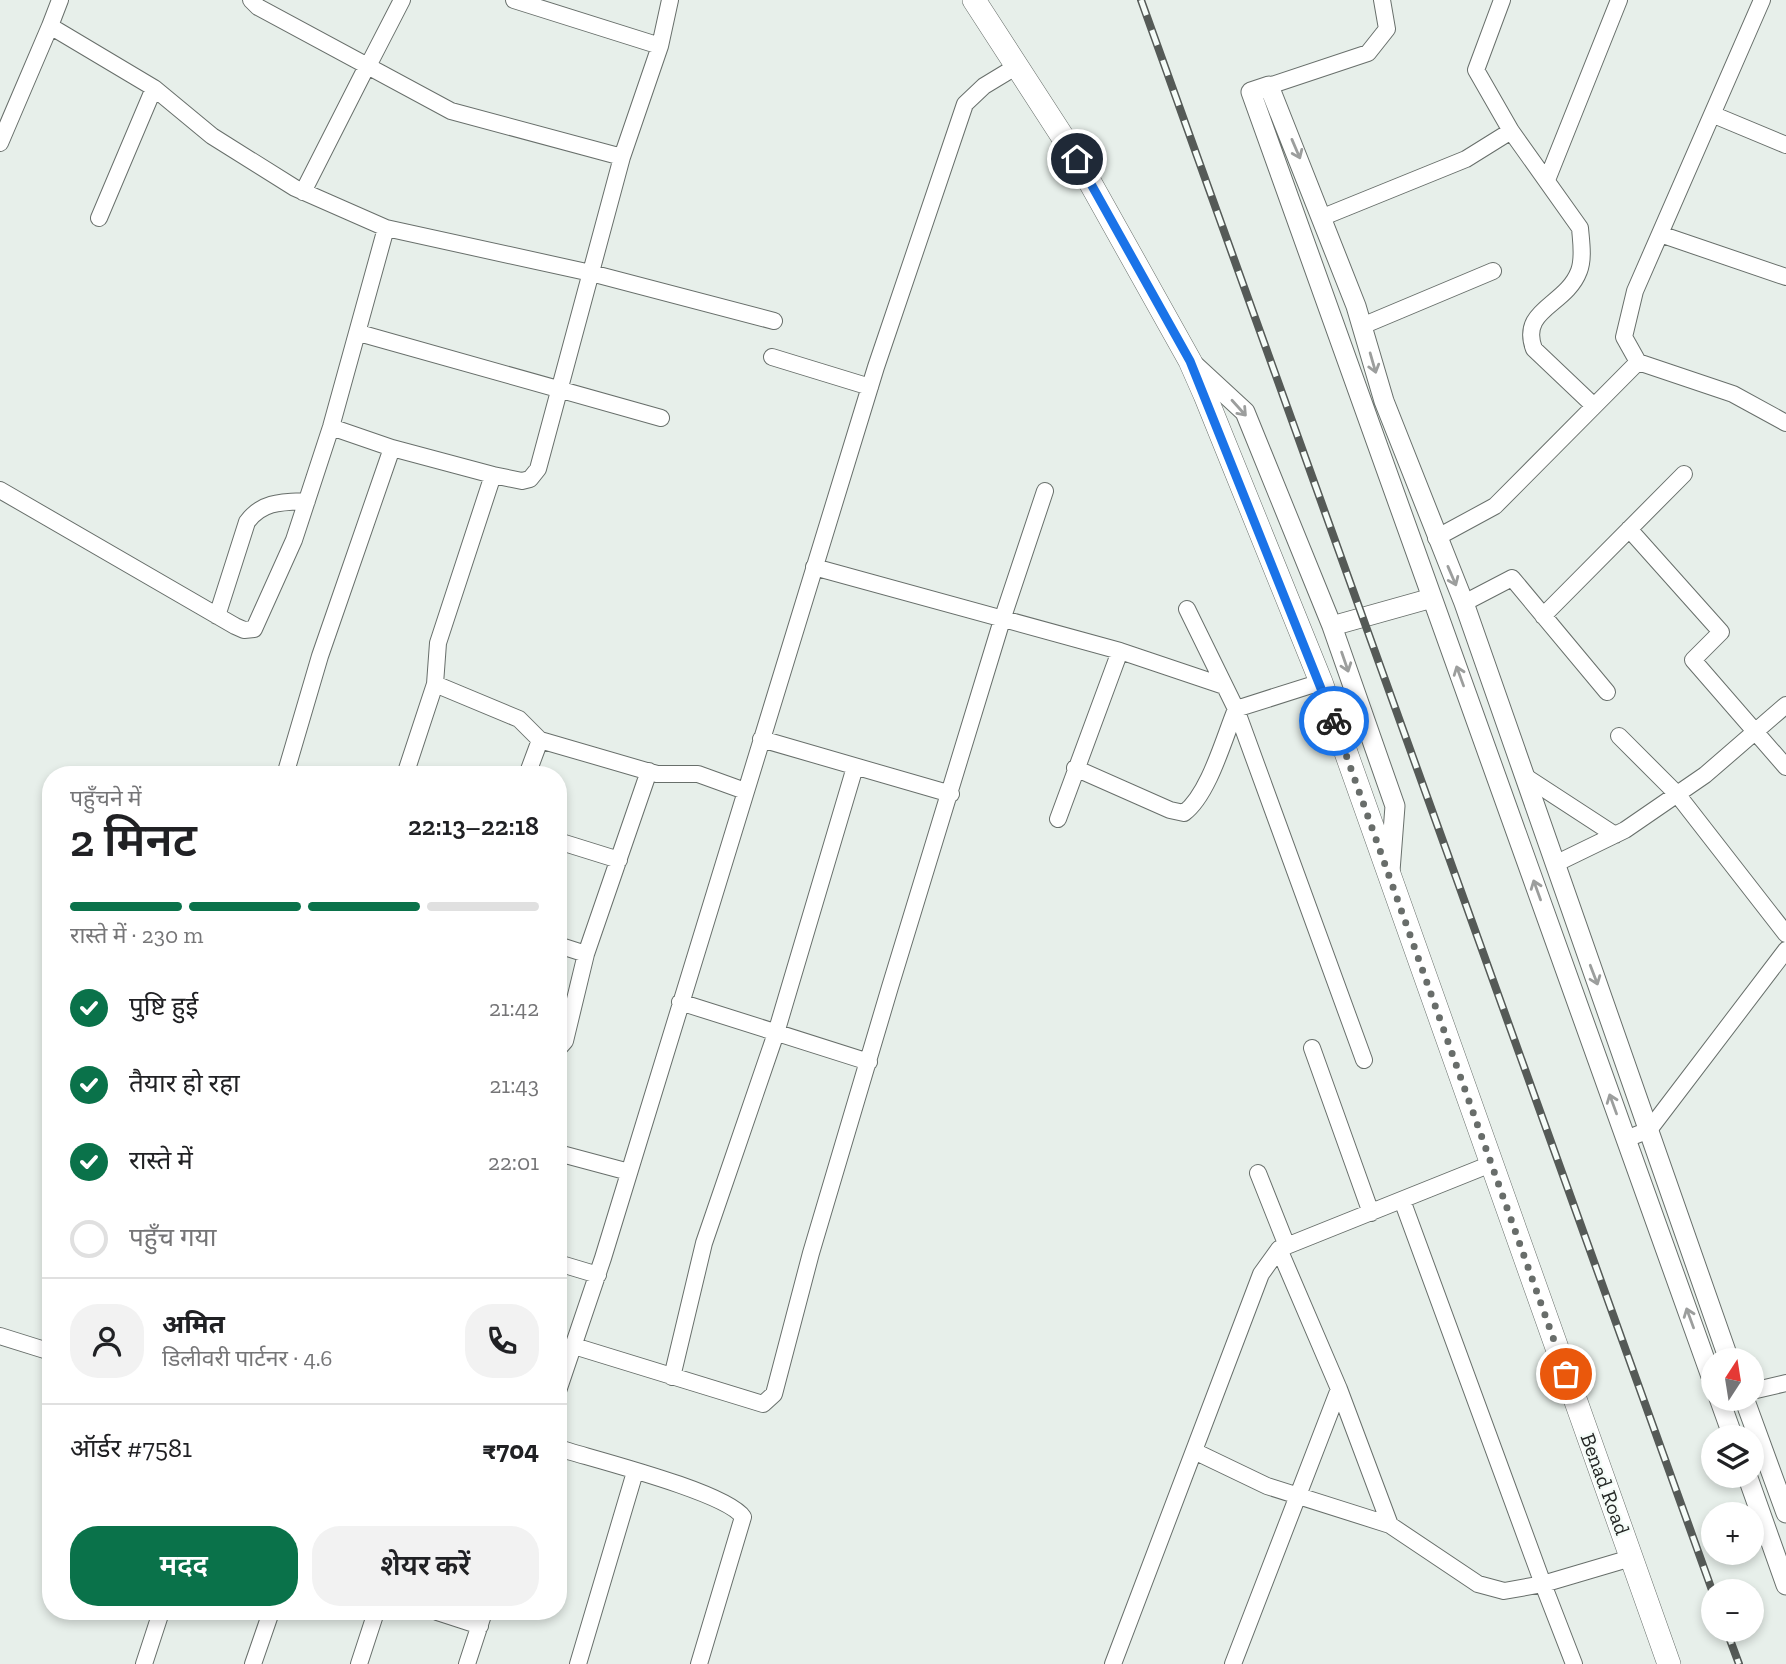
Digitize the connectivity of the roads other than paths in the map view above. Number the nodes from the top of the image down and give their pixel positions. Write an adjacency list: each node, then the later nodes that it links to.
1 (60, 0): 11 (street)
2 (251, 0): 13 (street)
3 (402, 0): 13 (street)
4 (514, 0): 12 (street)
5 (670, 0): 12 (street)
6 (974, 0): 14 (main road, Benad Road)
7 (1382, 0): 15 (street)
8 (1502, 0): 18 (street)
9 (1619, 0): 22 (street)
10 (1762, 0): 17 (street)
11 (50, 26): 16 (street); 19 (street)
12 (660, 46): 21 (street)
13 (369, 64): 21 (street); 23 (street)
14 (1017, 66): 35 (main road, Benad Road); 38 (street)
15 (1269, 86): 24 (street, one-way to 24); 52 (street)
16 (154, 88): 23 (street); 25 (street)
17 (1713, 115): 20 (street); 27 (street)
18 (1511, 131): 22 (street); 24 (street)
19 (0, 143)
20 (1786, 145)
21 (622, 157): 29 (street)
22 (1547, 180): 39 (street)
23 (303, 192): 26 (street)
24 (1322, 217): 32 (street)
25 (99, 218)
26 (386, 228): 29 (street); 33 (street)
27 (1660, 234): 30 (street); 36 (street)
28 (1493, 271): 32 (street)
29 (592, 273): 31 (street); 37 (street)
30 (1786, 277)
31 (774, 321)
32 (1362, 326): 50 (street, one-way to 50)
33 (359, 333): 37 (street); 42 (street)
34 (772, 357): 38 (street)
35 (1190, 361): 58 (street, one-way to 58); 60 (main road, Benad Road)
36 (1638, 362): 39 (street); 41 (street)
37 (560, 387): 40 (street); 45 (street)
38 (870, 387): 51 (street)
39 (1594, 406): 50 (street)
40 (661, 418)
41 (1786, 424)
42 (331, 427): 43 (street); 48 (street)
43 (392, 448): 45 (street); 70 (street)
44 (1684, 474): 49 (street)
45 (493, 475): 61 (street)
46 (0, 489): 55 (street)
47 (1045, 491): 57 (street)
48 (307, 501): 55 (street); 55 (street)
49 (1629, 529): 56 (street); 66 (street)
50 (1436, 538): 53 (street, one-way to 53)
51 (814, 567): 57 (street); 68 (street)
52 (1432, 598): 58 (street); 98 (street, one-way to 52)
53 (1464, 603): 56 (street); 77 (street)
54 (1187, 609): 62 (street)
55 (217, 615)
56 (1543, 617): 63 (street)
57 (1002, 620): 59 (street); 79 (street)
58 (1332, 626): 86 (street, one-way to 86)
59 (1120, 651): 62 (street); 75 (street)
60 (1321, 682): 65 (street); 86 (main road, Benad Road)
61 (435, 684): 69 (street); 71 (street)
62 (1224, 686): 65 (street)
63 (1607, 692)
64 (1786, 705): 66 (street)
65 (1236, 709): 75 (street); 95 (street)
66 (1753, 733): 73 (street); 80 (street)
67 (1619, 736): 80 (street)
68 (761, 739): 74 (street); 78 (street)
69 (540, 740): 72 (street); 76 (street)
70 (288, 766)
71 (408, 766)
72 (530, 766)
73 (1786, 767)
74 (855, 768): 79 (street); 92 (street)
75 (1075, 768): 81 (street)
76 (649, 771): 78 (street); 84 (street)
77 (1526, 777): 82 (street); 85 (street)
78 (745, 791): 91 (street)
79 (951, 794): 96 (street)
80 (1677, 794): 82 (street); 87 (street)
81 (1058, 819)
82 (1615, 835): 85 (street)
83 (567, 844): 84 (street)
84 (619, 860): 90 (street)
85 (1556, 863): 97 (street, one-way to 97)
86 (1390, 879): 100 (main road, Benad Road)
87 (1786, 934)
88 (567, 949): 90 (street)
89 (1786, 950): 97 (street)
90 (586, 954): 93 (street)
91 (680, 1002): 92 (street); 101 (street)
92 (776, 1032): 96 (street); 114 (street)
93 (567, 1033)
94 (1312, 1048): 104 (street)
95 (1364, 1060)
96 (869, 1062): 114 (street)
97 (1649, 1130): 98 (street); 111 (street)
98 (1626, 1139): 110 (street, one-way to 98)
99 (567, 1155): 101 (street)
100 (1491, 1164): 103 (street); 126 (main road, Benad Road)
101 (629, 1172): 107 (street)
102 (1258, 1172): 105 (street)
103 (1402, 1200): 104 (street); 127 (street)
104 (1371, 1213): 105 (street)
105 (1283, 1248): 117 (street); 120 (street)
106 (567, 1266): 107 (street)
107 (598, 1275): 109 (street)
108 (0, 1336): 112 (street)
109 (574, 1346): 113 (street); 114 (street)
110 (1701, 1348)
111 (1725, 1348)
112 (42, 1349)
113 (567, 1359)
114 (672, 1377)
115 (1786, 1382): 116 (street)
116 (1764, 1388)
117 (1339, 1389): 123 (street); 125 (street)
118 (1749, 1411): 124 (street)
119 (567, 1451): 121 (street)
120 (1194, 1451): 123 (street); 139 (street)
121 (635, 1472): 137 (street); 138 (street)
122 (1751, 1488): 128 (street)
123 (1298, 1496): 125 (street); 140 (street)
124 (1786, 1513)
125 (1390, 1525): 127 (street)
126 (1631, 1558): 127 (street); 142 (main road, Benad Road)
127 (1543, 1584): 141 (street)
128 (1786, 1585)
129 (158, 1620): 133 (street)
130 (268, 1620): 134 (street)
131 (373, 1620): 135 (street)
132 (482, 1620): 136 (street)
133 (144, 1664)
134 (253, 1664)
135 (359, 1664)
136 (467, 1664)
137 (578, 1664)
138 (699, 1664)
139 (1113, 1664)
140 (1233, 1664)
141 (1574, 1664)
142 (1669, 1664)

